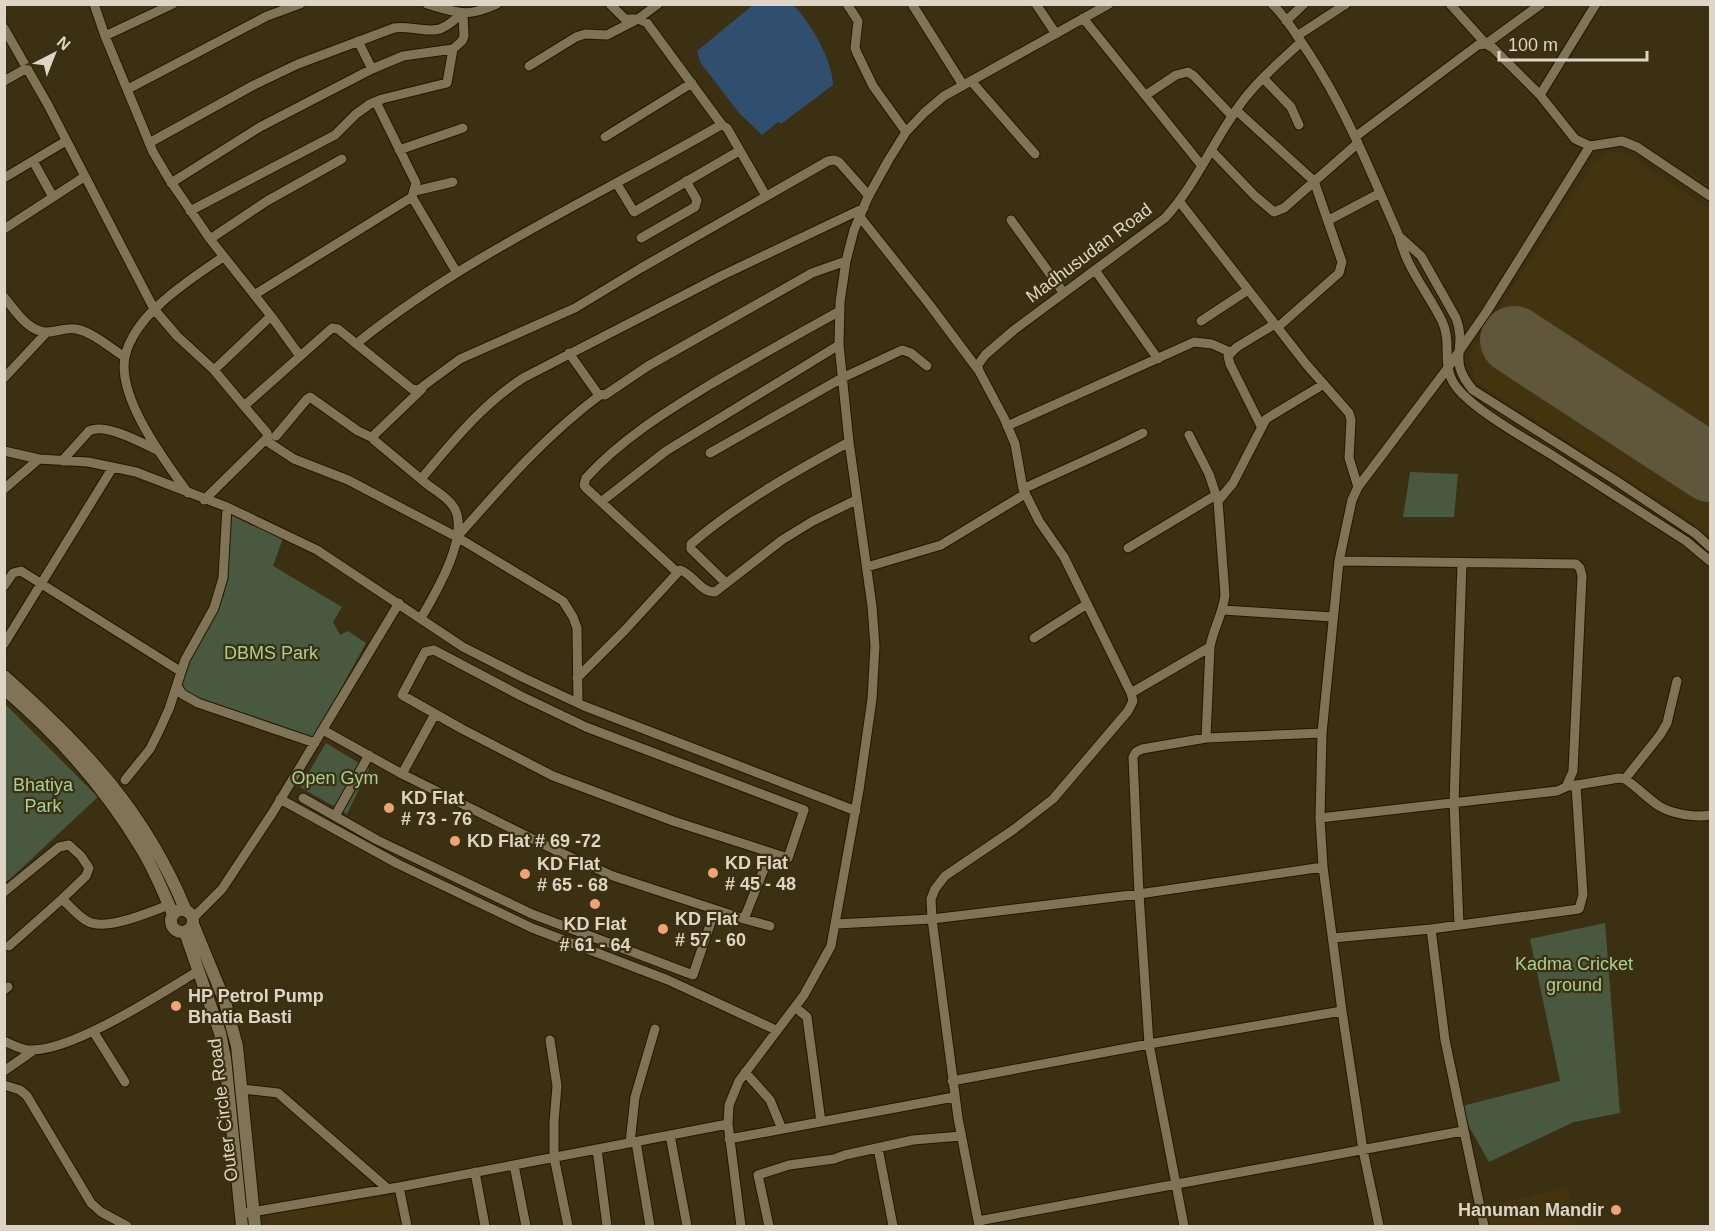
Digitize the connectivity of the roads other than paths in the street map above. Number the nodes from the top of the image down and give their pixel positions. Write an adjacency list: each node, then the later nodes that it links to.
1 (94, 4): 24 (street)
2 (173, 4): 24 (street)
3 (300, 4): 36 (street)
4 (428, 4): 18 (street)
5 (497, 4): 18 (street)
6 (610, 4): 20 (street)
7 (658, 4): 20 (street)
8 (846, 4): 44 (street)
9 (912, 4): 35 (street)
10 (1036, 4): 23 (street)
11 (1108, 4): 19 (street)
12 (1272, 4): 21 (street)
13 (1304, 4): 21 (street)
14 (1346, 4): 25 (street, Madhusudan Road)
15 (1450, 4): 27 (street)
16 (1596, 4): 38 (street)
17 (1536, 6): 27 (street)
18 (467, 11): 26 (street); 28 (street)
19 (1083, 18): 23 (street); 37 (street)
20 (638, 19): 29 (street); 34 (street)
21 (1286, 21): 25 (street)
22 (4, 28): 30 (street)
23 (1056, 34): 35 (street)
24 (105, 36): 36 (street)
25 (1299, 39): 32 (street, Madhusudan Road); 46 (street)
26 (358, 41): 31 (street); 48 (street)
27 (1485, 44): 38 (street); 46 (street)
28 (453, 49): 31 (street); 39 (street)
29 (529, 66)
30 (27, 68): 33 (street); 47 (street)
31 (372, 69): 62 (street)
32 (1263, 78): 40 (street, Madhusudan Road); 42 (street)
33 (4, 81)
34 (692, 83): 41 (street); 45 (street)
35 (967, 83): 44 (street); 53 (street)
36 (128, 89): 48 (street)
37 (1146, 95): 40 (street); 56 (street)
38 (1540, 95): 49 (street)
39 (375, 102): 50 (street); 71 (street)
40 (1234, 113): 51 (street, Madhusudan Road); 61 (street)
41 (722, 125): 52 (street); 63 (street)
42 (1299, 125)
43 (463, 128): 50 (street)
44 (906, 132): 67 (street)
45 (605, 137)
46 (1356, 140): 61 (street); 64 (street)
47 (66, 141): 55 (street); 57 (street)
48 (149, 143): 62 (street)
49 (1590, 146): 68 (street); 97 (street)
50 (399, 150): 65 (street)
51 (1211, 150): 56 (street, Madhusudan Road); 61 (street)
52 (739, 151): 59 (street); 66 (street)
53 (1035, 154)
54 (342, 159): 78 (street)
55 (33, 161): 58 (street); 69 (street)
56 (1202, 166): 70 (street, Madhusudan Road)
57 (84, 177): 69 (street); 87 (street)
58 (4, 178)
59 (686, 181): 63 (street); 77 (street)
60 (453, 182): 65 (street)
61 (1314, 182): 74 (street)
62 (171, 183): 71 (street)
63 (617, 184): 82 (street)
64 (1380, 193): 74 (street); 76 (street)
65 (414, 194): 82 (street); 85 (street)
66 (766, 196): 67 (street); 108 (street)
67 (869, 196): 72 (street)
68 (1710, 196)
69 (53, 197): 75 (street)
70 (1179, 201): 81 (street, Madhusudan Road); 83 (street)
71 (190, 211): 78 (street)
72 (862, 212): 80 (street); 96 (street); 104 (street)
73 (1011, 220): 84 (street)
74 (1329, 220): 91 (street)
75 (4, 229)
76 (1400, 236): 97 (street); 102 (street)
77 (641, 238)
78 (210, 239): 79 (street)
79 (223, 257): 85 (street); 87 (street)
80 (846, 261): 88 (street); 109 (street)
81 (1095, 270): 84 (street, Madhusudan Road); 100 (street)
82 (457, 273): 93 (street)
83 (1248, 290): 90 (street); 91 (street)
84 (1063, 292): 104 (street, Madhusudan Road)
85 (254, 295): 89 (street)
86 (4, 297): 92 (street)
87 (154, 309): 99 (street); 103 (street)
88 (840, 311): 94 (street); 133 (street)
89 (271, 316): 98 (street); 103 (street)
90 (1201, 321)
91 (1276, 326): 95 (street); 107 (street)
92 (47, 332): 99 (street); 105 (street)
93 (356, 344): 98 (street); 108 (street)
94 (839, 345): 106 (street); 133 (street)
95 (1230, 352): 100 (street); 112 (street)
96 (569, 353): 109 (street); 125 (street)
97 (1458, 354): 102 (street); 136 (street)
98 (300, 356): 110 (street)
99 (125, 357): 120 (street)
100 (1158, 359): 111 (street)
101 (927, 366): 106 (street)
102 (1447, 369): 126 (street); 139 (street)
103 (214, 370): 110 (street)
104 (979, 371): 111 (street)
105 (4, 378)
106 (842, 378): 118 (street); 121 (street)
107 (1324, 384): 112 (street); 126 (street)
108 (422, 388): 116 (street)
109 (600, 395): 135 (street)
110 (244, 406): 117 (street)
111 (1007, 426): 128 (street)
112 (1261, 426): 130 (street)
113 (1143, 433): 128 (street)
114 (1190, 435): 130 (street)
115 (276, 436): 116 (street)
116 (373, 438): 125 (street)
117 (265, 440): 131 (street); 135 (street)
118 (849, 441): 132 (street); 143 (street)
119 (4, 451): 122 (street)
120 (159, 451): 123 (street); 129 (street)
121 (710, 453)
122 (39, 459): 123 (street); 127 (street)
123 (62, 461): 124 (street)
124 (113, 467): 129 (street); 144 (street)
125 (421, 479): 135 (street)
126 (1358, 487): 138 (street)
127 (4, 489)
128 (1024, 491): 141 (street); 147 (street)
129 (188, 493): 131 (street)
130 (1217, 498): 137 (street); 148 (street)
131 (204, 500): 134 (street)
132 (856, 500): 141 (street); 143 (street)
133 (601, 502): 142 (street)
134 (227, 507): 146 (street); 154 (street)
135 (457, 537): 150 (street); 156 (street)
136 (1710, 547)
137 (1128, 548)
138 (1339, 561): 140 (street); 149 (street)
139 (1710, 561)
140 (1462, 563): 172 (street); 175 (street)
141 (867, 567): 176 (street)
142 (677, 572): 143 (street); 156 (street)
143 (726, 583)
144 (40, 584): 145 (street); 152 (street); 154 (street)
145 (4, 586)
146 (399, 603): 150 (street); 163 (street)
147 (1087, 604): 151 (street); 160 (street)
148 (1223, 610): 149 (street); 153 (street)
149 (1333, 617): 164 (street)
150 (421, 618): 161 (street)
151 (1034, 638)
152 (4, 644)
153 (1210, 647): 160 (street); 165 (street)
154 (180, 671): 158 (street)
155 (4, 676): 186 (main road)
156 (577, 678): 161 (street)
157 (1677, 681): 169 (street)
158 (177, 686): 166 (street); 170 (street)
159 (4, 688): 186 (main road)
160 (1131, 693): 187 (street)
161 (578, 702): 176 (street)
162 (435, 714): 168 (street); 180 (street); 180 (street)
163 (323, 730): 166 (street); 167 (street)
164 (1323, 733): 165 (street); 179 (street)
165 (1206, 738): 183 (street)
166 (315, 743): 174 (street)
167 (369, 756): 168 (street); 177 (street)
168 (402, 774): 185 (street)
169 (1625, 779): 171 (street); 178 (street)
170 (126, 780)
171 (1576, 785): 172 (street); 190 (street)
172 (1566, 787): 175 (street)
173 (303, 798): 177 (street)
174 (280, 799): 186 (street); 199 (street)
175 (1454, 802): 179 (street); 190 (street)
176 (856, 811): 189 (street)
177 (335, 816): 185 (street)
178 (1710, 816)
179 (1320, 818): 181 (street)
180 (770, 854): 188 (street)
181 (1323, 867): 183 (street); 193 (street)
182 (4, 892): 184 (street)
183 (1139, 894): 187 (street); 203 (street)
184 (62, 898): 186 (street); 194 (street)
185 (715, 910): 188 (street)
186 (183, 917): 195 (main road, Outer Circle Road); 210 (main road, Outer Circle Road)
187 (932, 919): 189 (street); 207 (street)
188 (744, 920): 191 (street)
189 (836, 924): 196 (street)
190 (1459, 925): 192 (street)
191 (770, 926)
192 (1431, 929): 193 (street); 215 (street)
193 (1333, 938): 197 (street)
194 (9, 946)
195 (198, 971): 200 (street); 230 (main road, Outer Circle Road)
196 (795, 1007): 199 (street); 212 (street)
197 (1342, 1011): 203 (street); 222 (street)
198 (656, 1029): 219 (street)
199 (776, 1030): 206 (street)
200 (93, 1031): 204 (street); 208 (street)
201 (550, 1040): 223 (street)
202 (4, 1041): 204 (street)
203 (1149, 1044): 207 (street); 226 (street)
204 (34, 1050): 205 (street)
205 (4, 1071)
206 (745, 1072): 213 (street); 214 (street)
207 (952, 1081): 211 (street)
208 (125, 1082)
209 (4, 1085): 231 (street)
210 (242, 1089): 228 (street); 229 (main road, Outer Circle Road)
211 (954, 1097): 212 (street); 217 (street)
212 (821, 1122): 214 (street)
213 (728, 1124): 216 (street); 218 (street)
214 (782, 1129): 218 (street)
215 (1463, 1131): 222 (street); 248 (street)
216 (670, 1135): 219 (street); 242 (street)
217 (961, 1136): 220 (street); 232 (street)
218 (729, 1139): 243 (street)
219 (633, 1142): 221 (street); 241 (street)
220 (879, 1148): 244 (street); 245 (street)
221 (597, 1149): 223 (street); 240 (street)
222 (1364, 1150): 226 (street); 247 (street)
223 (555, 1157): 224 (street); 239 (street)
224 (514, 1165): 225 (street); 238 (street)
225 (475, 1172): 227 (street); 237 (street)
226 (1174, 1184): 232 (street); 246 (street)
227 (399, 1187): 228 (street); 236 (street)
228 (388, 1189): 229 (street)
229 (254, 1212): 230 (street); 235 (main road, Outer Circle Road)
230 (241, 1220)
231 (118, 1221): 233 (street); 234 (street)
232 (978, 1225)
233 (109, 1227)
234 (127, 1227)
235 (255, 1227)
236 (407, 1227)
237 (485, 1227)
238 (526, 1227)
239 (568, 1227)
240 (608, 1227)
241 (650, 1227)
242 (687, 1227)
243 (741, 1227)
244 (769, 1227)
245 (893, 1227)
246 (1184, 1227)
247 (1379, 1227)
248 (1484, 1227)

